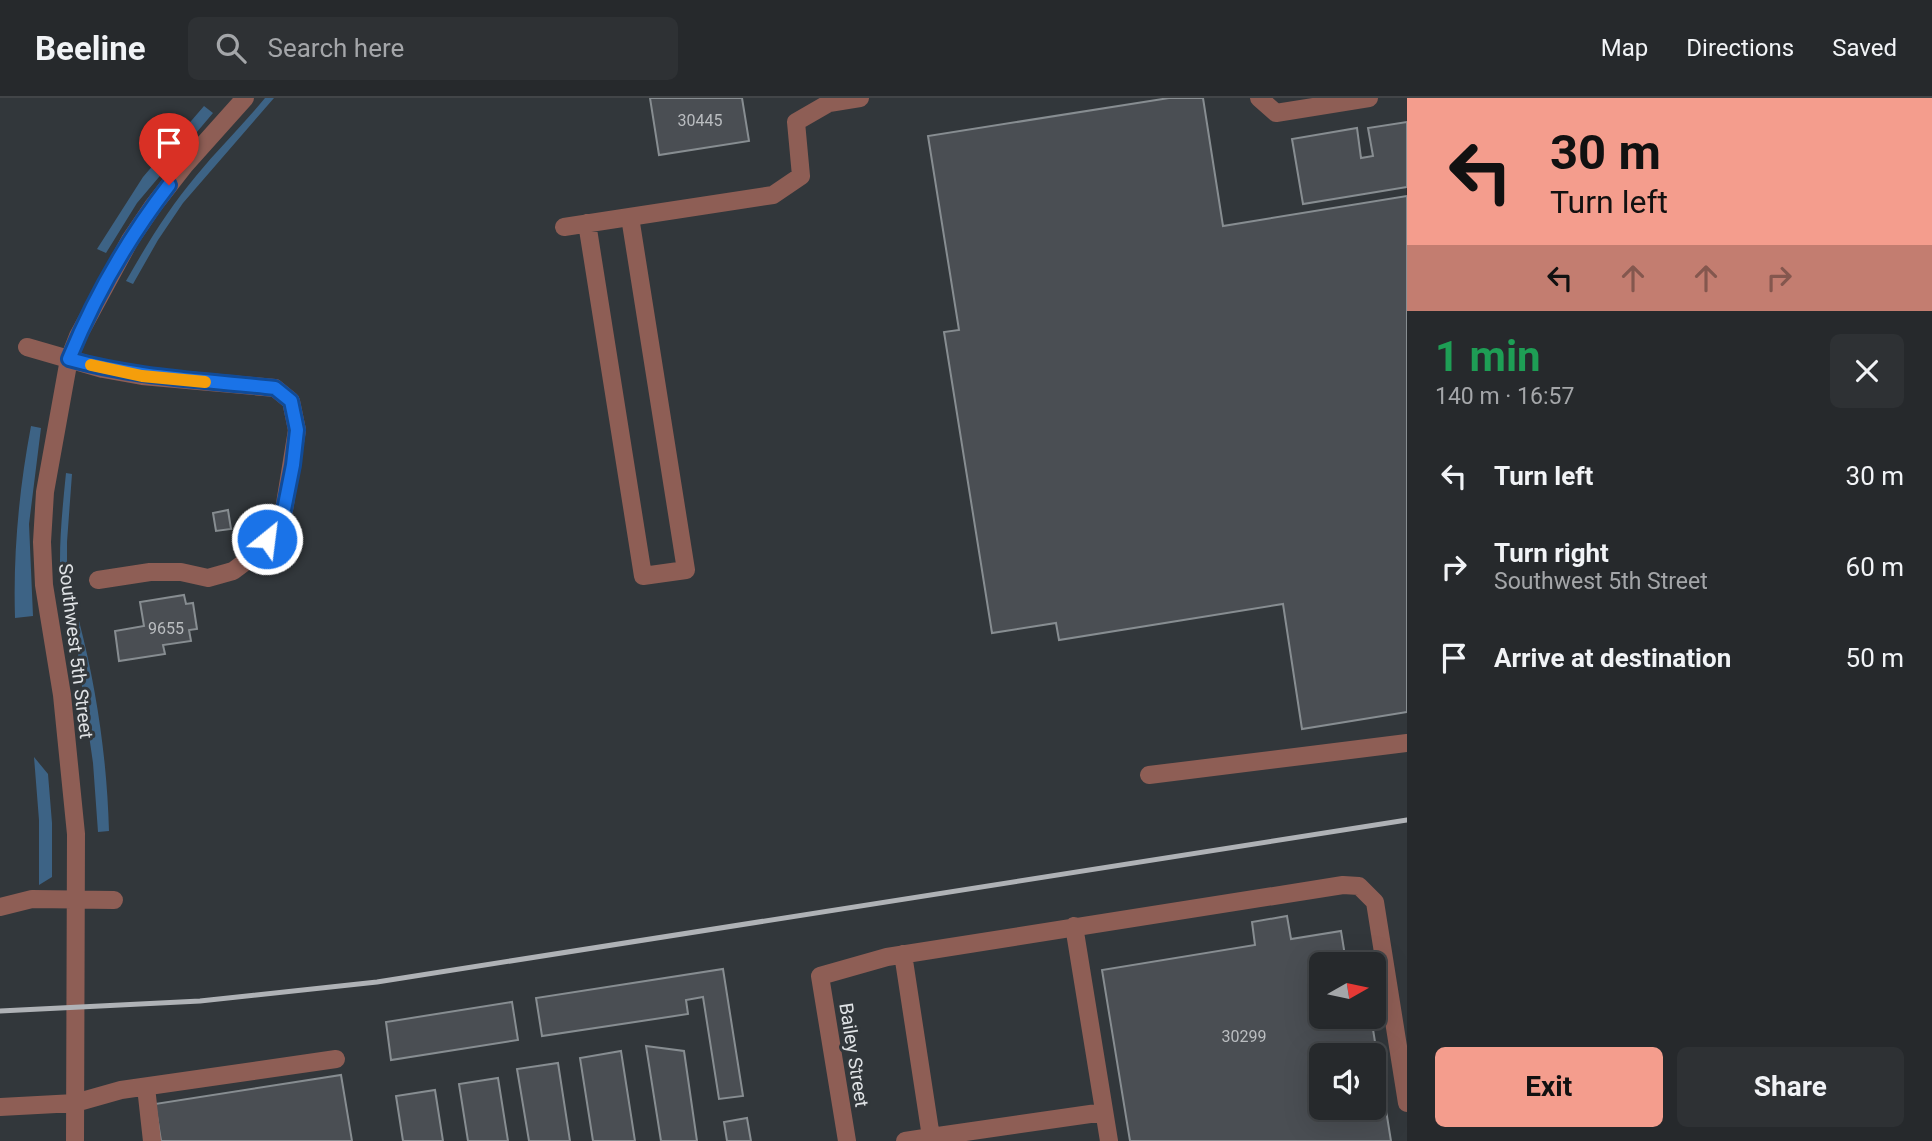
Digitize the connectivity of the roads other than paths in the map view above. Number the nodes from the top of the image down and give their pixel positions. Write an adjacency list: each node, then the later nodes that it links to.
1 (245, 98): 9 (street, Southwest 5th Street)
2 (860, 98): 5 (street)
3 (1259, 98): 4 (street)
4 (1369, 98)
5 (629, 217): 6 (street); 6 (street)
6 (587, 223): 7 (street)
7 (564, 227)
8 (27, 347): 9 (street)
9 (69, 359): 10 (street); 13 (street, Southwest 5th Street)
10 (98, 580)
11 (1407, 743): 12 (street)
12 (1149, 775)
13 (76, 899): 14 (street); 15 (street); 20 (street, Southwest 5th Street)
14 (114, 900)
15 (0, 907)
16 (1073, 926): 17 (street); 21 (street); 23 (street)
17 (903, 954): 24 (street); 27 (street, Bailey Street)
18 (336, 1059): 19 (street)
19 (146, 1087): 20 (street); 26 (street)
20 (75, 1103): 22 (street); 25 (street, Southwest 5th Street)
21 (1407, 1103)
22 (0, 1107)
23 (1104, 1112): 24 (street); 29 (street)
24 (931, 1137): 28 (street)
25 (75, 1141)
26 (152, 1141)
27 (846, 1141)
28 (905, 1141)
29 (1109, 1141)

